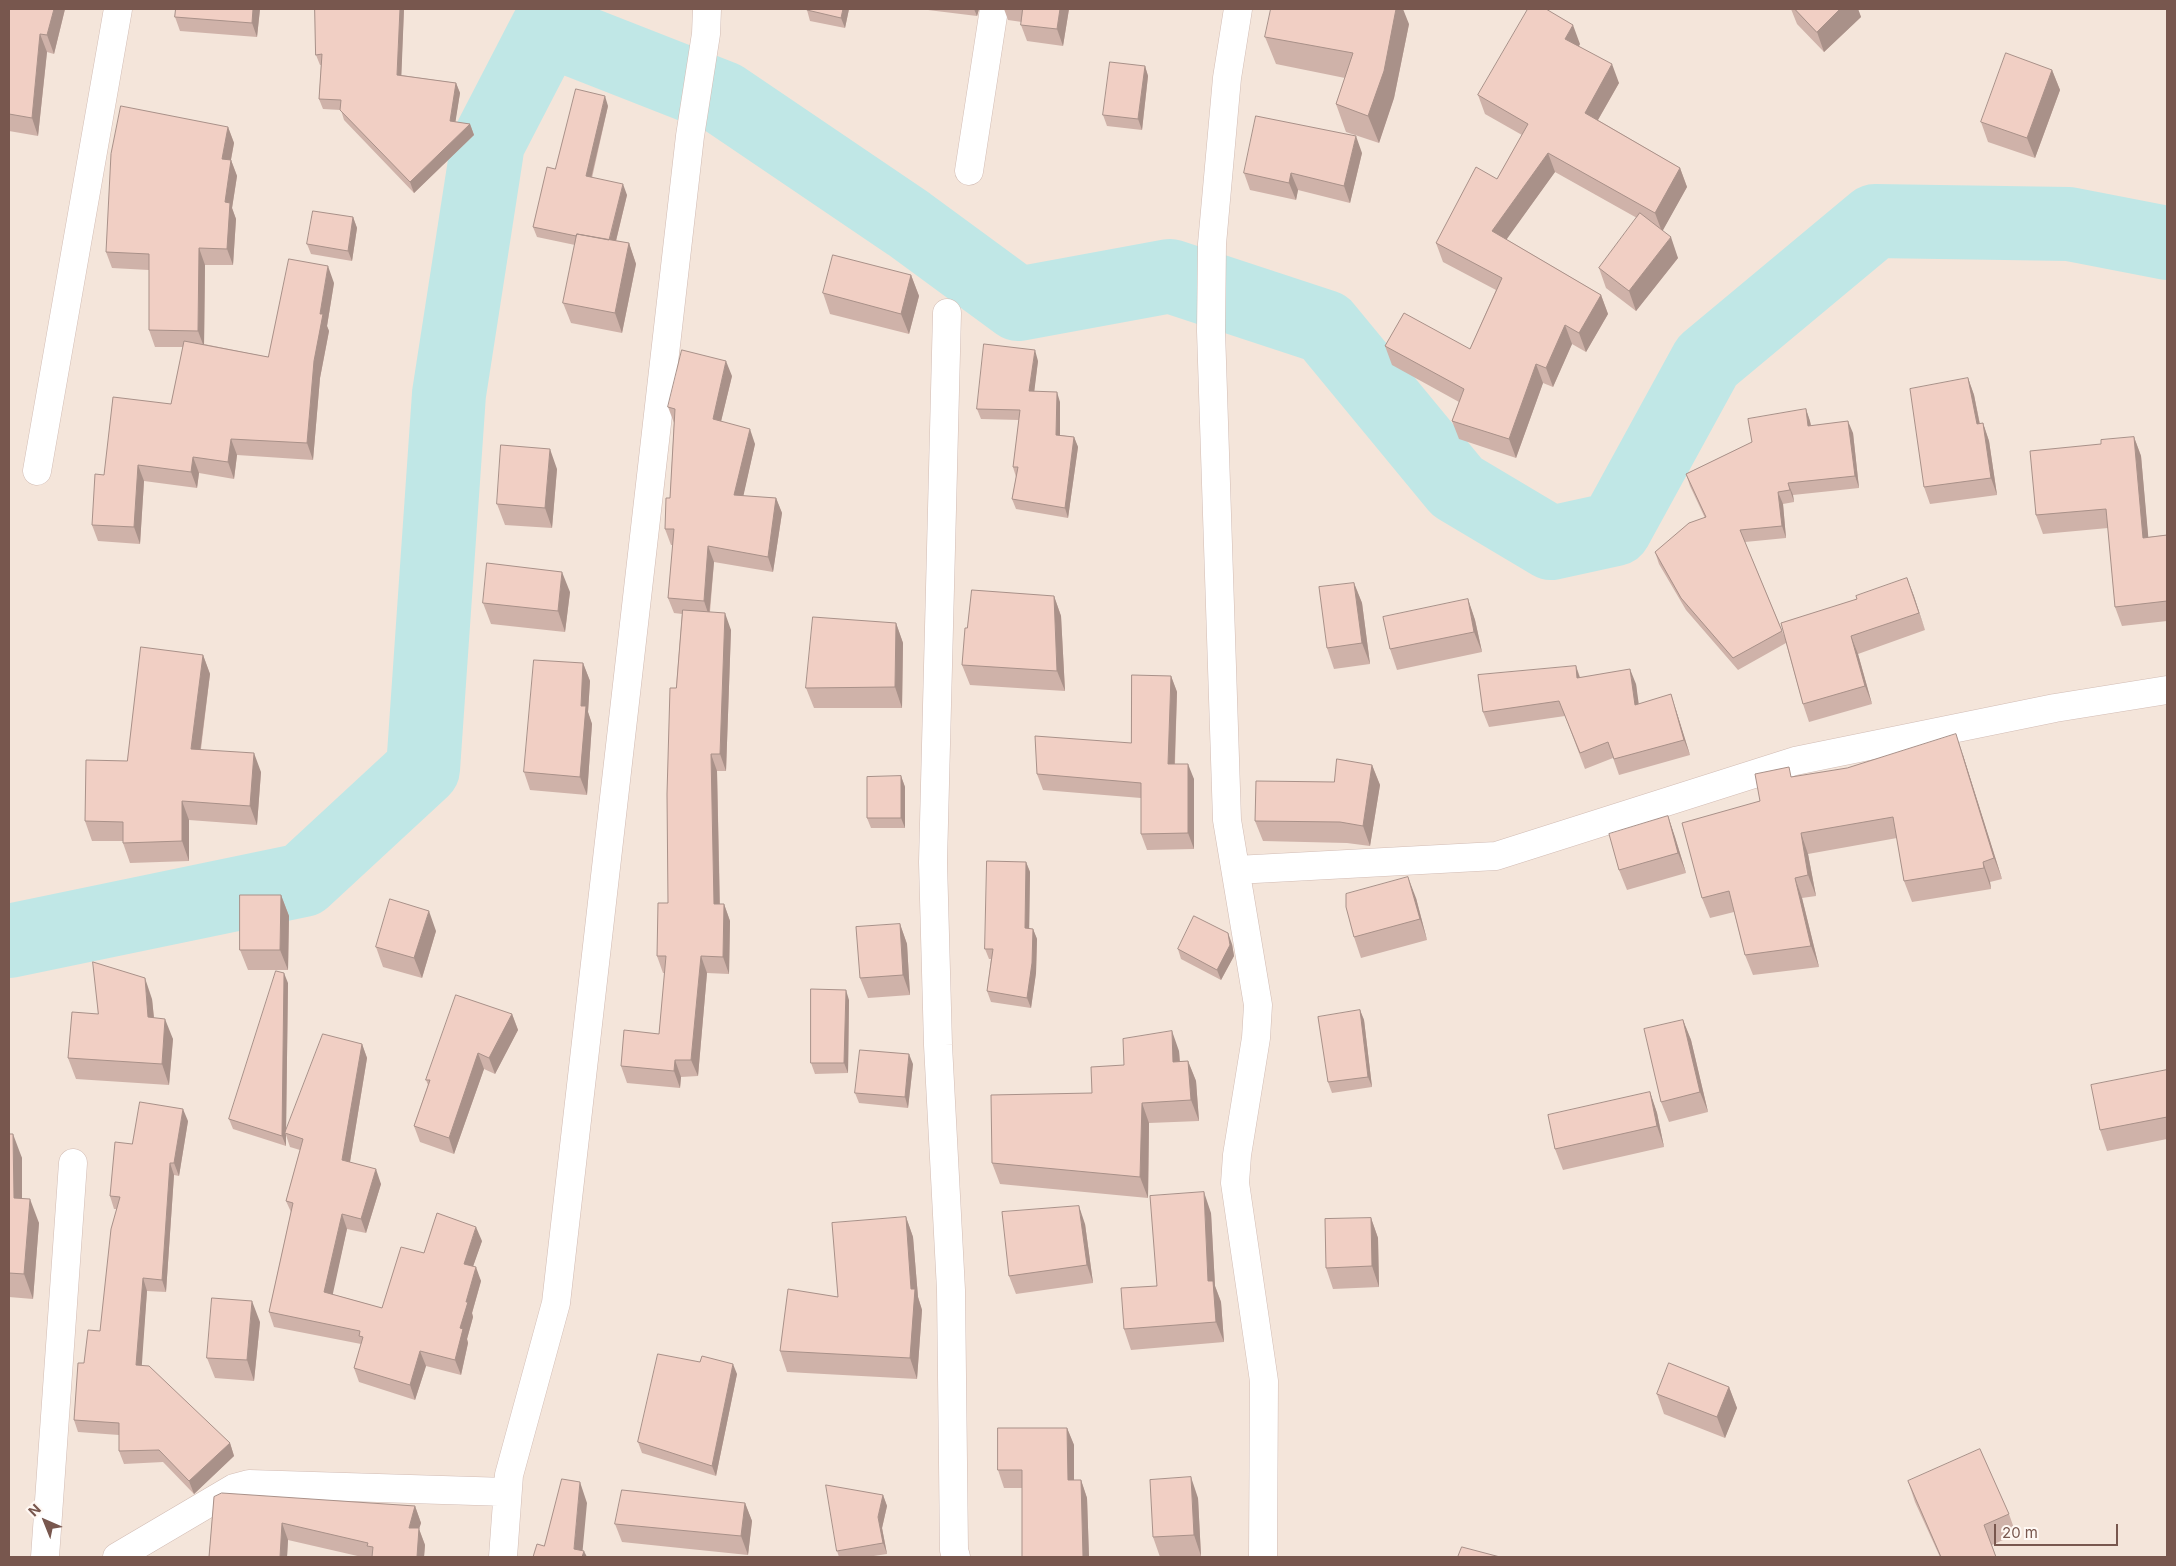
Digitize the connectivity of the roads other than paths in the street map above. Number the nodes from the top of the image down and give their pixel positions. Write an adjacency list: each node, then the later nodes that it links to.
1 (118, 9): 7 (street)
2 (994, 9): 5 (street)
3 (1238, 9): 9 (street)
4 (706, 21): 11 (street)
5 (969, 171)
6 (947, 313): 15 (street)
7 (37, 471)
8 (2167, 690): 9 (street)
9 (1236, 870): 16 (street)
10 (73, 1163): 12 (street)
11 (507, 1492): 13 (street); 14 (street)
12 (45, 1557)
13 (117, 1557)
14 (503, 1557)
15 (956, 1557)
16 (1263, 1557)

